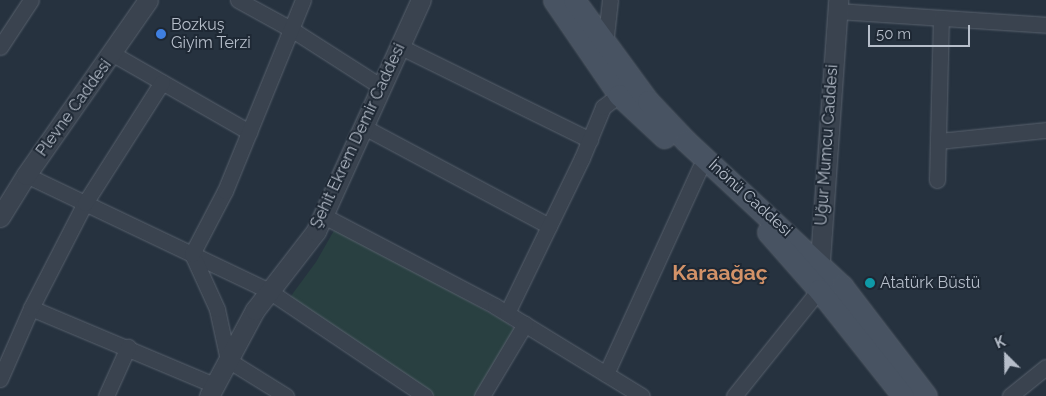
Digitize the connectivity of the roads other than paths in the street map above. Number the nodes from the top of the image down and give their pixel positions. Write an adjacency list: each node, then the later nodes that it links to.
1 (31, 0): 15 (street)
2 (238, 0): 12 (street)
3 (303, 0): 12 (street)
4 (421, 0): 14 (street, Şehit Ekrem Demir Caddesi)
5 (554, 0): 19 (main road, İnönü Caddesi)
6 (574, 0): 13 (main road, İnönü Caddesi)
7 (610, 0): 13 (street)
8 (143, 1): 16 (street, Plevne Caddesi)
9 (838, 5): 10 (street); 33 (street, Uğur Mumcu Caddesi)
10 (941, 18): 11 (street); 24 (street)
11 (1046, 25)
12 (291, 29): 18 (street); 22 (street)
13 (606, 45): 33 (main road, İnönü Caddesi)
14 (399, 46): 18 (street, Şehit Ekrem Demir Caddesi); 23 (street)
15 (0, 47)
16 (113, 54): 17 (street); 26 (street, Plevne Caddesi)
17 (162, 82): 22 (street); 28 (street)
18 (380, 86): 20 (street, Şehit Ekrem Demir Caddesi)
19 (619, 96): 23 (street); 25 (main road, İnönü Caddesi)
20 (362, 126): 29 (street, Şehit Ekrem Demir Caddesi); 31 (street)
21 (1046, 130): 24 (street)
22 (249, 132): 32 (street)
23 (590, 140): 31 (street)
24 (939, 141): 27 (street)
25 (700, 168): 34 (main road, İnönü Caddesi); 42 (street)
26 (26, 175): 28 (street); 30 (street, Plevne Caddesi)
27 (937, 180)
28 (85, 203): 32 (street); 36 (street)
29 (322, 215): 35 (street, Şehit Ekrem Demir Caddesi); 37 (street)
30 (0, 217)
31 (549, 226): 37 (street)
32 (192, 254): 35 (street); 40 (street)
33 (818, 262): 34 (street, Uğur Mumcu Caddesi); 52 (main road, İnönü Caddesi)
34 (819, 290): 50 (street); 51 (main road, İnönü Caddesi)
35 (269, 291): 40 (street, Şehit Ekrem Demir Caddesi); 48 (street)
36 (31, 308): 39 (street); 43 (street)
37 (507, 313): 38 (street)
38 (525, 324): 42 (street); 49 (street)
39 (128, 347): 44 (street); 46 (street)
40 (228, 360): 44 (street, Şehit Ekrem Demir Caddesi); 47 (street)
41 (1046, 367): 53 (street)
42 (606, 374): 45 (street)
43 (0, 379)
44 (211, 390)
45 (638, 395)
46 (106, 396)
47 (286, 396)
48 (425, 396)
49 (482, 396)
50 (734, 396)
51 (903, 396)
52 (926, 396)
53 (1010, 396)

